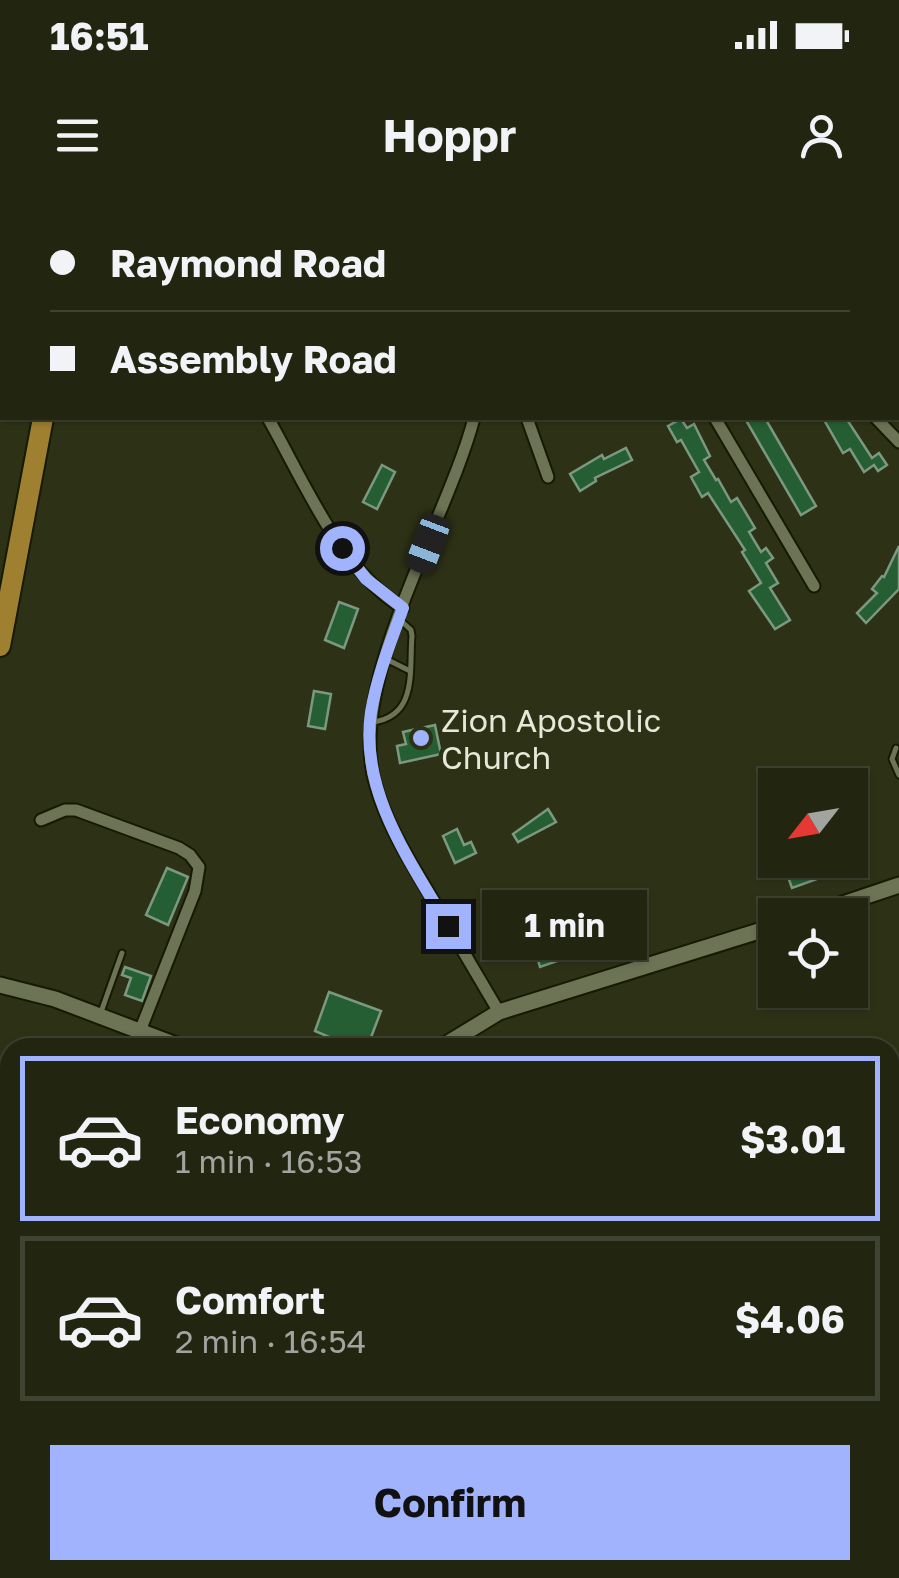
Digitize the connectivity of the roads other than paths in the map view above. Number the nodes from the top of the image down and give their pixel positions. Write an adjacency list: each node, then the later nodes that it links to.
1 (44, 420): 11 (highway)
2 (269, 420): 10 (street)
3 (473, 420): 10 (street)
4 (528, 420): 8 (street)
5 (717, 420): 9 (street)
6 (878, 420): 7 (street)
7 (899, 442)
8 (548, 477)
9 (814, 586)
10 (401, 613): 12 (street); 13 (lane)
11 (0, 646)
12 (386, 658): 13 (lane); 14 (street)
13 (410, 671): 14 (lane)
14 (370, 722): 23 (street)
15 (896, 748): 16 (lane)
16 (899, 774)
17 (41, 820): 25 (street)
18 (899, 885): 19 (street)
19 (860, 898)
20 (758, 931): 23 (street)
21 (122, 952): 24 (lane)
22 (0, 985): 24 (street)
23 (499, 1012): 27 (street)
24 (100, 1015): 25 (street)
25 (140, 1030): 26 (street)
26 (160, 1038)
27 (456, 1038)

